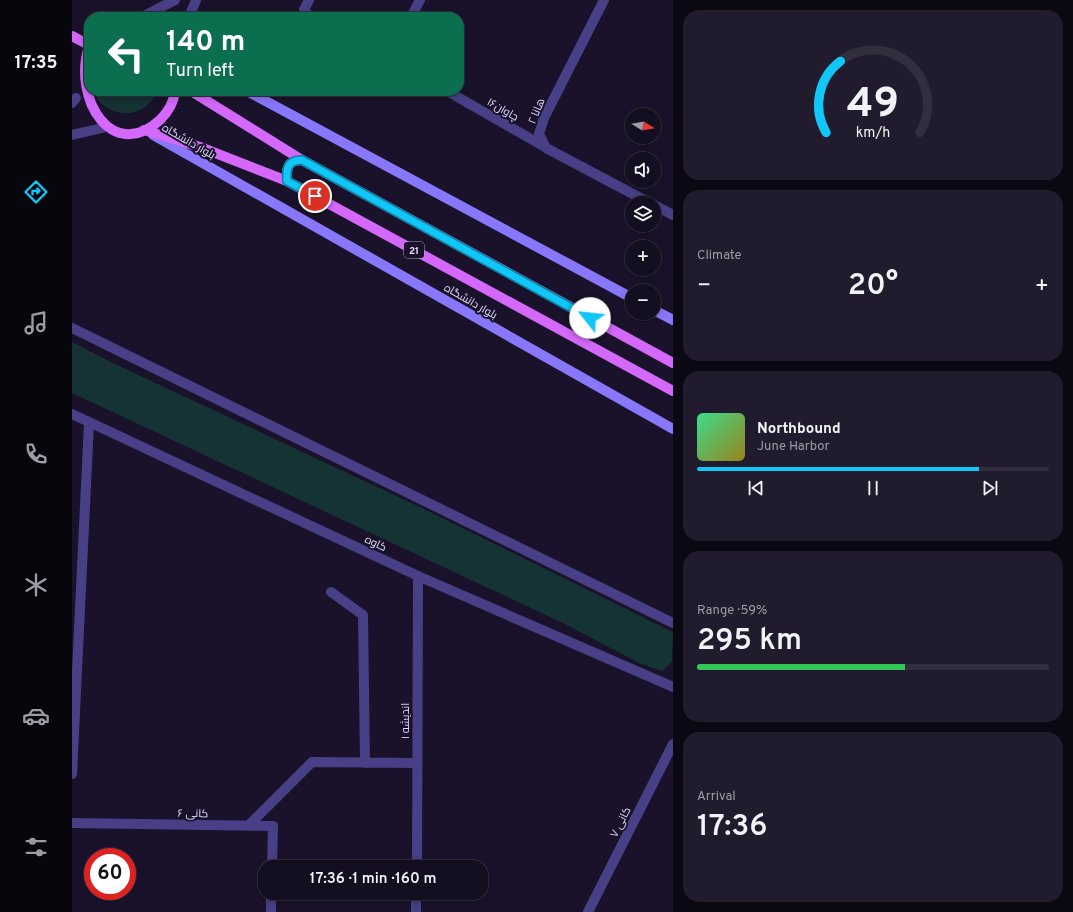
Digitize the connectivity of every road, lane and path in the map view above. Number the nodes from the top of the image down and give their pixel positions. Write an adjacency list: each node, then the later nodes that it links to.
1 (175, 0): 6 (street)
2 (196, 0): 7 (street)
3 (309, 0): 8 (street)
4 (420, 0): 9 (street)
5 (604, 0): 23 (street, هانا ۲)
6 (152, 12)
7 (190, 12)
8 (306, 12)
9 (414, 12)
10 (72, 36): 11 (main road)
11 (84, 42)
12 (84, 51): 13 (main road)
13 (75, 71)
14 (74, 88): 19 (main road, 21)
15 (174, 96): 21 (main road, 21)
16 (199, 96): 24 (main road, 21)
17 (256, 96): 29 (main road)
18 (456, 96): 23 (street, چاوان۱۶)
19 (79, 106): 20 (main road, 21)
20 (102, 128): 21 (main road, 21); 22 (street)
21 (144, 130): 25 (main road, بلوار دانشگاه / 21); 37 (main road, بلوار دانشگاه)
22 (72, 135)
23 (546, 148): 26 (street)
24 (302, 160): 25 (main road); 33 (main road, 21)
25 (287, 181): 34 (main road, بلوار دانشگاه / 21)
26 (637, 196)
27 (661, 209): 28 (street)
28 (673, 215)
29 (625, 294)
30 (661, 314): 31 (main road)
31 (673, 320)
32 (72, 328): 40 (street)
33 (673, 363)
34 (673, 391)
35 (72, 414): 36 (street, کاوه)
36 (89, 423): 38 (street, کاوه); 41 (street)
37 (673, 429)
38 (418, 576): 43 (street, کاوه); 46 (street, اندیشه ۱)
39 (331, 592): 45 (street)
40 (673, 623)
41 (79, 626): 42 (street); 47 (street)
42 (72, 636)
43 (673, 687)
44 (673, 744): 56 (street, کانی ۷)
45 (365, 763): 46 (street); 49 (street)
46 (417, 763): 51 (street, اندیشه ۱)
47 (72, 774)
48 (72, 823): 49 (street, کانی ۶)
49 (248, 826): 50 (street, کانی ۶)
50 (272, 860)
51 (416, 860)
52 (271, 900): 54 (street)
53 (416, 900): 55 (street)
54 (271, 912)
55 (416, 912)
56 (588, 912)

